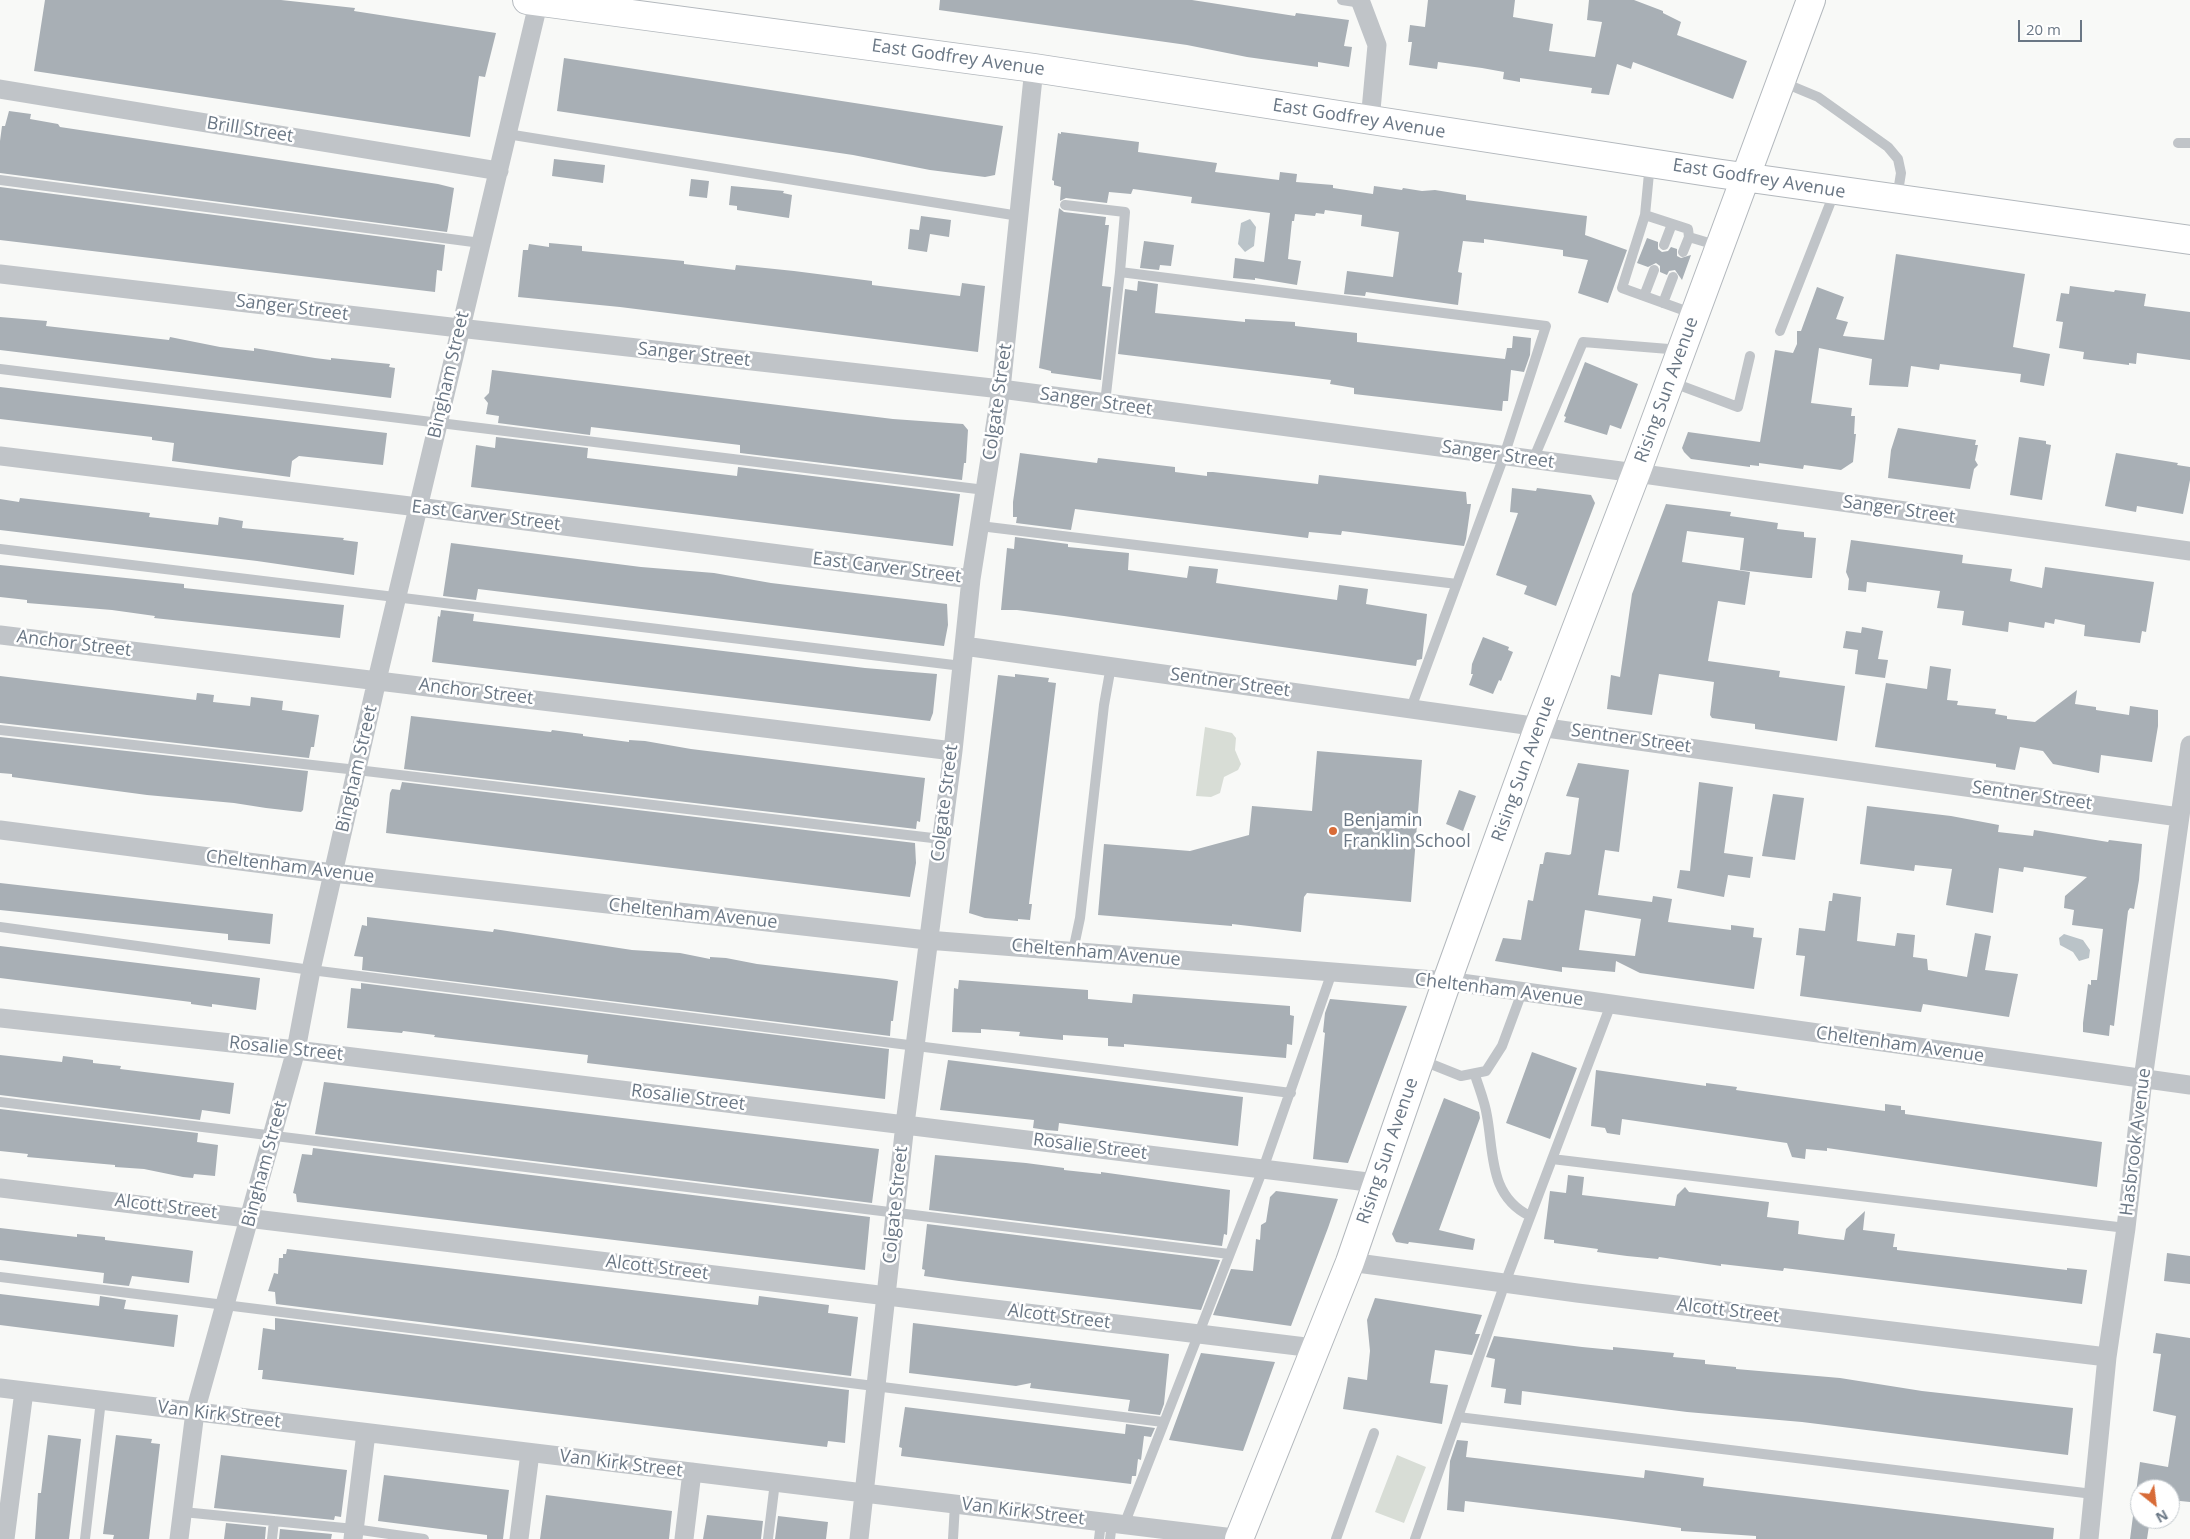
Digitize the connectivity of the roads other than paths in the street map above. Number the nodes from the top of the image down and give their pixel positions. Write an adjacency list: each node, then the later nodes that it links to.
1 (1342, 0): 4 (lane)
2 (1810, 0): 6 (street, Rising Sun Avenue)
3 (535, 1): 5 (street, East Godfrey Avenue); 9 (street, Bingham Street)
4 (1361, 2): 8 (street)
5 (1034, 68): 8 (street, East Godfrey Avenue); 20 (street, Colgate Street)
6 (1781, 82): 14 (street, Rising Sun Avenue); 17 (lane)
7 (0, 89): 13 (street, Brill Street)
8 (1370, 122): 12 (street, East Godfrey Avenue)
9 (508, 134): 13 (street, Bingham Street); 20 (lane)
10 (2178, 143): 11 (lane)
11 (2190, 143)
12 (1650, 162): 14 (street, East Godfrey Avenue); 19 (lane)
13 (499, 171): 24 (street, Bingham Street)
14 (1745, 178): 16 (street, East Godfrey Avenue); 26 (street, Rising Sun Avenue)
15 (0, 180): 24 (lane)
16 (1836, 190): 17 (street, East Godfrey Avenue); 36 (lane)
17 (1897, 199): 23 (street, East Godfrey Avenue)
18 (1065, 205): 29 (lane)
19 (1645, 215): 21 (lane); 32 (lane)
20 (1019, 216): 41 (street, Colgate Street)
21 (1672, 224): 22 (lane); 25 (lane)
22 (1689, 237): 26 (lane); 27 (lane)
23 (2190, 240)
24 (481, 243): 35 (street, Bingham Street)
25 (1664, 245)
26 (1720, 246): 34 (street, Rising Sun Avenue)
27 (1683, 252)
28 (1654, 270): 32 (lane)
29 (1120, 272): 42 (lane); 45 (lane)
30 (0, 274): 35 (street, Sanger Street)
31 (1673, 277): 33 (lane)
32 (1644, 296): 33 (lane)
33 (1663, 303): 34 (lane)
34 (1695, 314): 37 (street, Rising Sun Avenue)
35 (459, 328): 41 (street, Sanger Street); 43 (street, Bingham Street)
36 (1780, 331)
37 (1682, 350): 40 (street, Rising Sun Avenue); 46 (lane)
38 (1750, 356): 40 (lane)
39 (0, 369): 43 (lane)
40 (1670, 382): 47 (street, Rising Sun Avenue)
41 (1001, 389): 42 (street, Sanger Street); 48 (street, Colgate Street)
42 (1105, 403): 45 (street, Sanger Street)
43 (438, 422): 48 (lane); 49 (street, Bingham Street)
44 (0, 456): 49 (street, East Carver Street)
45 (1504, 456): 46 (street, Sanger Street); 54 (lane)
46 (1533, 460): 47 (street, Sanger Street)
47 (1636, 473): 52 (street, Sanger Street); 62 (street, Rising Sun Avenue)
48 (985, 490): 50 (street, Colgate Street)
49 (418, 507): 53 (street, East Carver Street); 55 (street, Bingham Street)
50 (980, 526): 53 (street, Colgate Street); 54 (lane)
51 (0, 549): 55 (lane)
52 (2190, 551)
53 (971, 579): 57 (street, Colgate Street)
54 (1457, 584): 61 (lane)
55 (397, 596): 58 (lane); 60 (street, Bingham Street)
56 (0, 635): 60 (street, Anchor Street)
57 (964, 646): 58 (street, Colgate Street); 59 (street, Sentner Street)
58 (962, 666): 65 (street, Colgate Street)
59 (1111, 666): 61 (street, Sentner Street); 73 (lane)
60 (377, 680): 65 (street, Anchor Street); 66 (street, Bingham Street)
61 (1411, 708): 62 (street, Sentner Street)
62 (1539, 726): 67 (street, Sentner Street); 76 (street, Rising Sun Avenue)
63 (0, 730): 66 (lane)
64 (2190, 745): 67 (street, Hasbrook Avenue)
65 (953, 751): 69 (street, Colgate Street)
66 (357, 770): 69 (lane); 70 (street, Bingham Street)
67 (2179, 817): 84 (street, Hasbrook Avenue)
68 (0, 830): 70 (street, Cheltenham Avenue)
69 (941, 839): 72 (street, Colgate Street)
70 (333, 874): 72 (street, Cheltenham Avenue); 74 (street, Bingham Street)
71 (0, 927): 74 (lane)
72 (927, 940): 73 (street, Cheltenham Avenue); 80 (street, Colgate Street)
73 (1072, 951): 75 (street, Cheltenham Avenue)
74 (311, 970): 80 (lane); 81 (street, Bingham Street)
75 (1332, 972): 76 (street, Cheltenham Avenue); 86 (lane)
76 (1447, 981): 77 (street, Cheltenham Avenue); 82 (street, Rising Sun Avenue)
77 (1522, 992): 78 (street, Cheltenham Avenue); 83 (lane)
78 (1611, 1004): 84 (street, Cheltenham Avenue); 90 (lane)
79 (0, 1018): 81 (street, Rosalie Street)
80 (915, 1044): 86 (lane); 88 (street, Colgate Street)
81 (296, 1050): 88 (street, Rosalie Street); 89 (street, Bingham Street)
82 (1419, 1060): 83 (lane); 92 (street, Rising Sun Avenue)
83 (1474, 1075): 95 (lane)
84 (2143, 1078): 85 (street, Cheltenham Avenue); 97 (street, Hasbrook Avenue)
85 (2190, 1085)
86 (1291, 1093): 91 (lane)
87 (0, 1102): 89 (lane)
88 (905, 1124): 91 (street, Rosalie Street); 94 (street, Colgate Street)
89 (273, 1135): 94 (lane); 96 (street, Bingham Street)
90 (1552, 1159): 95 (lane); 97 (lane)
91 (1263, 1169): 92 (street, Rosalie Street); 98 (lane)
92 (1376, 1183): 99 (street, Rising Sun Avenue)
93 (0, 1188): 96 (street, Alcott Street)
94 (896, 1213): 98 (lane); 102 (street, Colgate Street)
95 (1530, 1216): 101 (lane)
96 (250, 1218): 102 (street, Alcott Street); 103 (street, Bingham Street)
97 (2126, 1228): 106 (street, Hasbrook Avenue)
98 (1229, 1254): 104 (lane)
99 (1350, 1262): 101 (street, Alcott Street); 105 (street, Rising Sun Avenue)
100 (0, 1277): 103 (lane)
101 (1505, 1283): 106 (street, Alcott Street); 112 (lane)
102 (886, 1297): 104 (street, Alcott Street); 107 (street, Colgate Street)
103 (226, 1304): 107 (lane); 111 (street, Bingham Street)
104 (1197, 1334): 105 (street, Alcott Street); 113 (lane)
105 (1314, 1348): 137 (street, Rising Sun Avenue)
106 (2107, 1357): 120 (street, Hasbrook Avenue)
107 (876, 1385): 113 (lane); 119 (street, Colgate Street)
108 (0, 1388): 109 (street, Van Kirk Street)
109 (24, 1391): 110 (street, Van Kirk Street); 127 (street)
110 (101, 1400): 111 (street, Van Kirk Street); 128 (lane)
111 (195, 1412): 114 (street, Van Kirk Street); 122 (street, Bingham Street)
112 (1458, 1417): 120 (lane); 139 (lane)
113 (1163, 1422): 124 (lane)
114 (366, 1432): 116 (street, Van Kirk Street); 125 (street)
115 (1374, 1433): 138 (lane)
116 (530, 1453): 117 (street, Van Kirk Street); 132 (street)
117 (692, 1472): 118 (street, Van Kirk Street); 133 (street)
118 (775, 1482): 119 (street, Van Kirk Street); 134 (lane)
119 (864, 1493): 121 (street, Van Kirk Street); 135 (street, Colgate Street)
120 (2093, 1494): 140 (street, Hasbrook Avenue)
121 (955, 1504): 124 (street, Van Kirk Street); 136 (lane)
122 (183, 1512): 123 (lane); 129 (street, Bingham Street)
123 (274, 1521): 125 (lane); 130 (lane)
124 (1109, 1530): 126 (street, Van Kirk Street)
125 (354, 1534): 131 (lane)
126 (1173, 1535): 137 (street, Van Kirk Street)
127 (5, 1539)
128 (85, 1539)
129 (179, 1539)
130 (272, 1539)
131 (424, 1539)
132 (518, 1539)
133 (684, 1539)
134 (768, 1539)
135 (859, 1539)
136 (953, 1539)
137 (1240, 1539)
138 (1336, 1539)
139 (1415, 1539)
140 (2089, 1539)

